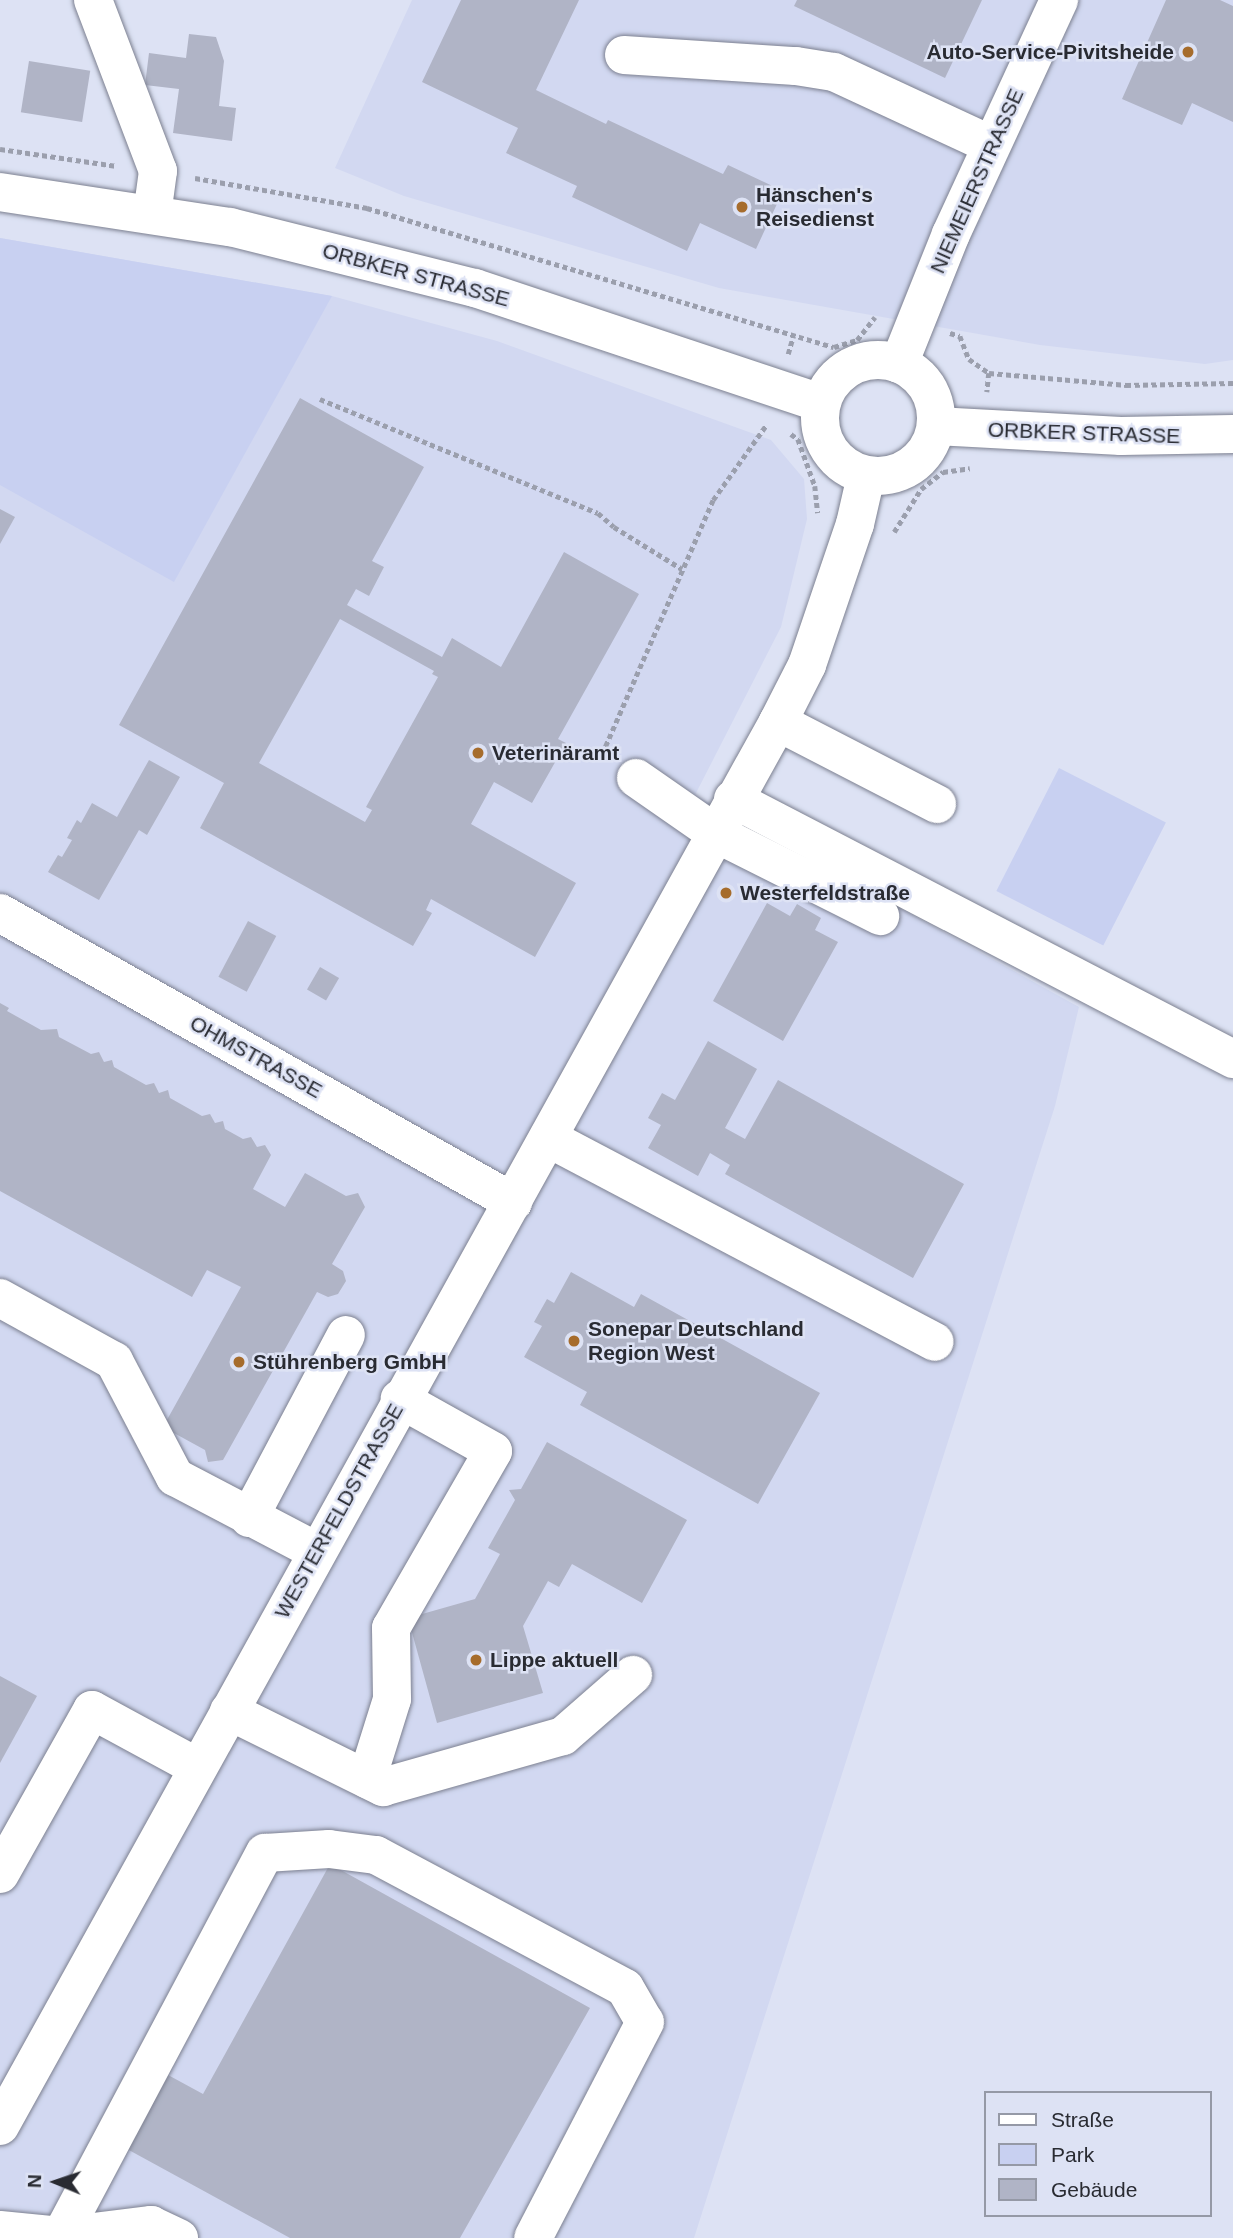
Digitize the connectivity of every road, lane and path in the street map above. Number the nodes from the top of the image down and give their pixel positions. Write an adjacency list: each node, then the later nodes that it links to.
1 (93, 0): 6 (street)
2 (1059, 0): 4 (street, NIEMEIERSTRASSE)
3 (624, 55): 4 (street)
4 (991, 145): 7 (street, NIEMEIERSTRASSE)
5 (0, 192): 6 (street, ORBKER STRASSE)
6 (152, 215): 13 (street, ORBKER STRASSE)
7 (916, 323): 8 (street, NIEMEIERSTRASSE); 9 (path); 13 (path)
8 (899, 364): 12 (street); 14 (street)
9 (989, 373): 10 (path); 15 (path)
10 (1233, 383)
11 (320, 399): 19 (path)
12 (821, 403): 13 (street, ORBKER STRASSE); 17 (street)
13 (775, 404): 18 (path); 19 (path)
14 (936, 426): 15 (street, ORBKER STRASSE); 17 (street)
15 (983, 430): 16 (street, ORBKER STRASSE); 18 (path)
16 (1233, 434)
17 (866, 476): 18 (street, WESTERFELDSTRASSE)
18 (855, 524): 20 (street, WESTERFELDSTRASSE)
19 (682, 569): 21 (path)
20 (778, 722): 23 (street, WESTERFELDSTRASSE); 24 (street)
21 (602, 754)
22 (636, 778): 25 (street)
23 (733, 799): 25 (street, WESTERFELDSTRASSE); 28 (street)
24 (937, 804)
25 (715, 833): 27 (street); 29 (street, WESTERFELDSTRASSE)
26 (0, 913): 30 (street, OHMSTRASSE)
27 (880, 916)
28 (1233, 1059)
29 (548, 1138): 30 (street, WESTERFELDSTRASSE); 33 (street)
30 (513, 1202): 34 (street, WESTERFELDSTRASSE)
31 (0, 1298): 35 (street)
32 (346, 1335): 35 (street)
33 (935, 1342)
34 (401, 1399): 36 (street, WESTERFELDSTRASSE); 40 (street)
35 (249, 1518): 36 (street)
36 (316, 1551): 38 (street, WESTERFELDSTRASSE)
37 (633, 1675): 40 (street)
38 (229, 1712): 39 (street, WESTERFELDSTRASSE); 40 (street)
39 (197, 1767): 41 (street); 42 (street, WESTERFELDSTRASSE)
40 (367, 1779)
41 (0, 1874)
42 (0, 2126)
43 (0, 2230): 44 (street)
44 (61, 2236): 45 (street); 46 (street)
45 (179, 2238)
46 (533, 2238)

